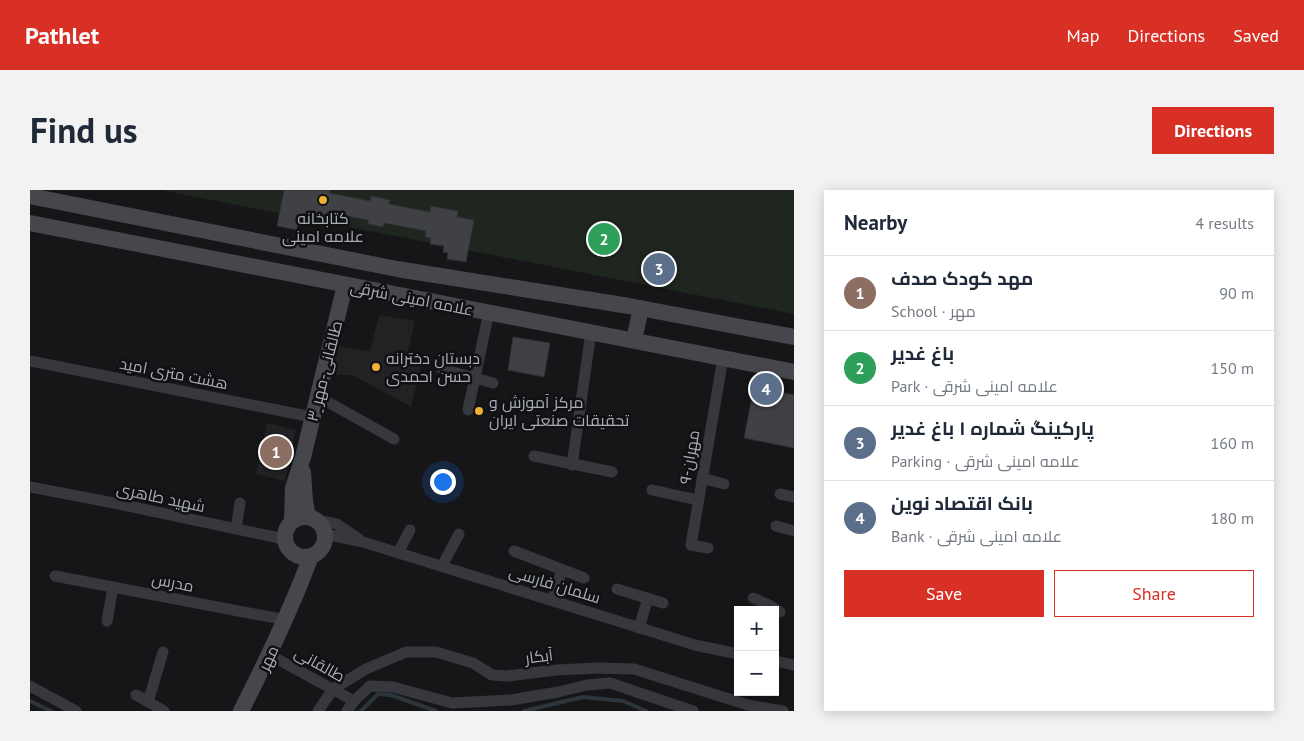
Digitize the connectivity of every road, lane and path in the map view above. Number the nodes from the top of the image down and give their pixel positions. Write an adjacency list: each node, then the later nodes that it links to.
1 (30, 196): 4 (main road, علامه امینی شرقی)
2 (30, 223): 3 (main road, علامه امینی شرقی)
3 (345, 284): 5 (main road, علامه امینی شرقی); 15 (main road, ۳_طالقانی-مهر)
4 (641, 308): 7 (main road, علامه امینی شرقی); 8 (main road)
5 (489, 312): 6 (main road, علامه امینی شرقی); 13 (street)
6 (591, 332): 8 (main road, علامه امینی شرقی); 21 (street)
7 (794, 337)
8 (634, 340): 9 (main road, علامه امینی شرقی)
9 (723, 358): 12 (main road, علامه امینی شرقی); 23 (street, ۹-مهران)
10 (30, 361): 17 (street, هشت متری امید)
11 (442, 369): 13 (street)
12 (794, 372)
13 (475, 378): 14 (street); 16 (street)
14 (493, 383)
15 (317, 396): 17 (main road, ۳_طالقانی-مهر); 18 (street)
16 (468, 410)
17 (312, 417): 20 (main road, ۳_طالقانی-مهر)
18 (394, 439)
19 (534, 456): 21 (street)
20 (302, 457): 31 (main road); 32 (main road)
21 (572, 465): 22 (street)
22 (612, 472)
23 (702, 478): 24 (street); 29 (street, ۹-مهران)
24 (724, 484)
25 (30, 487): 34 (street, شهید طاهری)
26 (652, 490): 29 (street)
27 (780, 494): 28 (street)
28 (794, 497)
29 (698, 500): 41 (street, ۹-مهران)
30 (240, 503): 34 (street)
31 (311, 518): 32 (main road); 37 (main road); 39 (street, سلمان فارسی)
32 (292, 521): 40 (main road)
33 (776, 526): 36 (street)
34 (236, 529): 40 (street, شهید طاهری)
35 (410, 530): 43 (street)
36 (794, 530)
37 (325, 534): 39 (street, سلمان فارسی); 44 (main road)
38 (459, 534): 45 (street)
39 (363, 542): 43 (street, سلمان فارسی)
40 (287, 546): 44 (main road); 55 (main road, مهر)
41 (708, 548)
42 (514, 551): 46 (street)
43 (398, 552): 45 (street, سلمان فارسی)
44 (311, 556): 55 (main road, مهر)
45 (442, 566): 53 (street, سلمان فارسی)
46 (562, 570): 48 (street); 53 (street)
47 (55, 576): 49 (street, مدرس)
48 (584, 578)
49 (113, 587): 57 (street, مدرس); 58 (street)
50 (617, 589): 51 (street)
51 (648, 598): 54 (street); 59 (street)
52 (753, 598): 56 (street)
53 (552, 600): 59 (street, سلمان فارسی)
54 (663, 603)
55 (293, 604): 57 (main road, مهر)
56 (766, 606)
57 (286, 620): 62 (main road, مهر)
58 (107, 621)
59 (639, 628): 61 (street, سلمان فارسی)
60 (162, 652): 69 (street)
61 (734, 653)
62 (270, 655): 66 (street, طالقانی); 73 (main road, مهر)
63 (779, 662): 64 (street)
64 (794, 665)
65 (30, 686): 71 (street)
66 (333, 689): 68 (street, طالقانی); 74 (street, آبکار); 77 (street, آبکار)
67 (136, 695): 69 (street)
68 (354, 701): 70 (street); 75 (street)
69 (148, 702): 72 (street)
70 (473, 707): 76 (street)
71 (76, 711)
72 (164, 711)
73 (241, 711)
74 (318, 711)
75 (347, 711)
76 (692, 711)
77 (784, 711)

